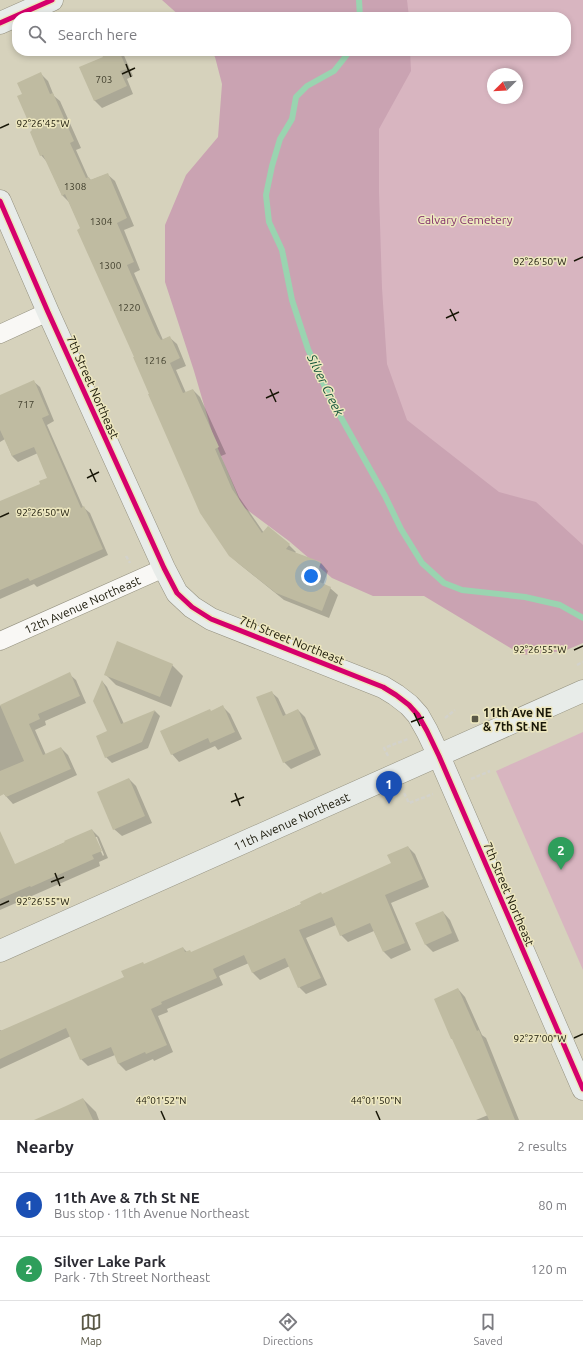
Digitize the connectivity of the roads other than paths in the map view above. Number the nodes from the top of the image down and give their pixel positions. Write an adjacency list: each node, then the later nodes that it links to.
1 (52, 0): 2 (main road)
2 (25, 12)
3 (12, 18): 4 (main road)
4 (0, 23)
5 (0, 201): 6 (main road, 7th Street Northeast)
6 (48, 312): 7 (street); 8 (main road, 7th Street Northeast)
7 (0, 334)
8 (164, 568): 9 (street, 12th Avenue Northeast); 11 (main road, 7th Street Northeast)
9 (0, 641)
10 (583, 691): 11 (main road, 11th Avenue Northeast)
11 (439, 756): 12 (main road, 11th Avenue Northeast); 13 (main road, 7th Street Northeast)
12 (0, 951)
13 (583, 1089)

